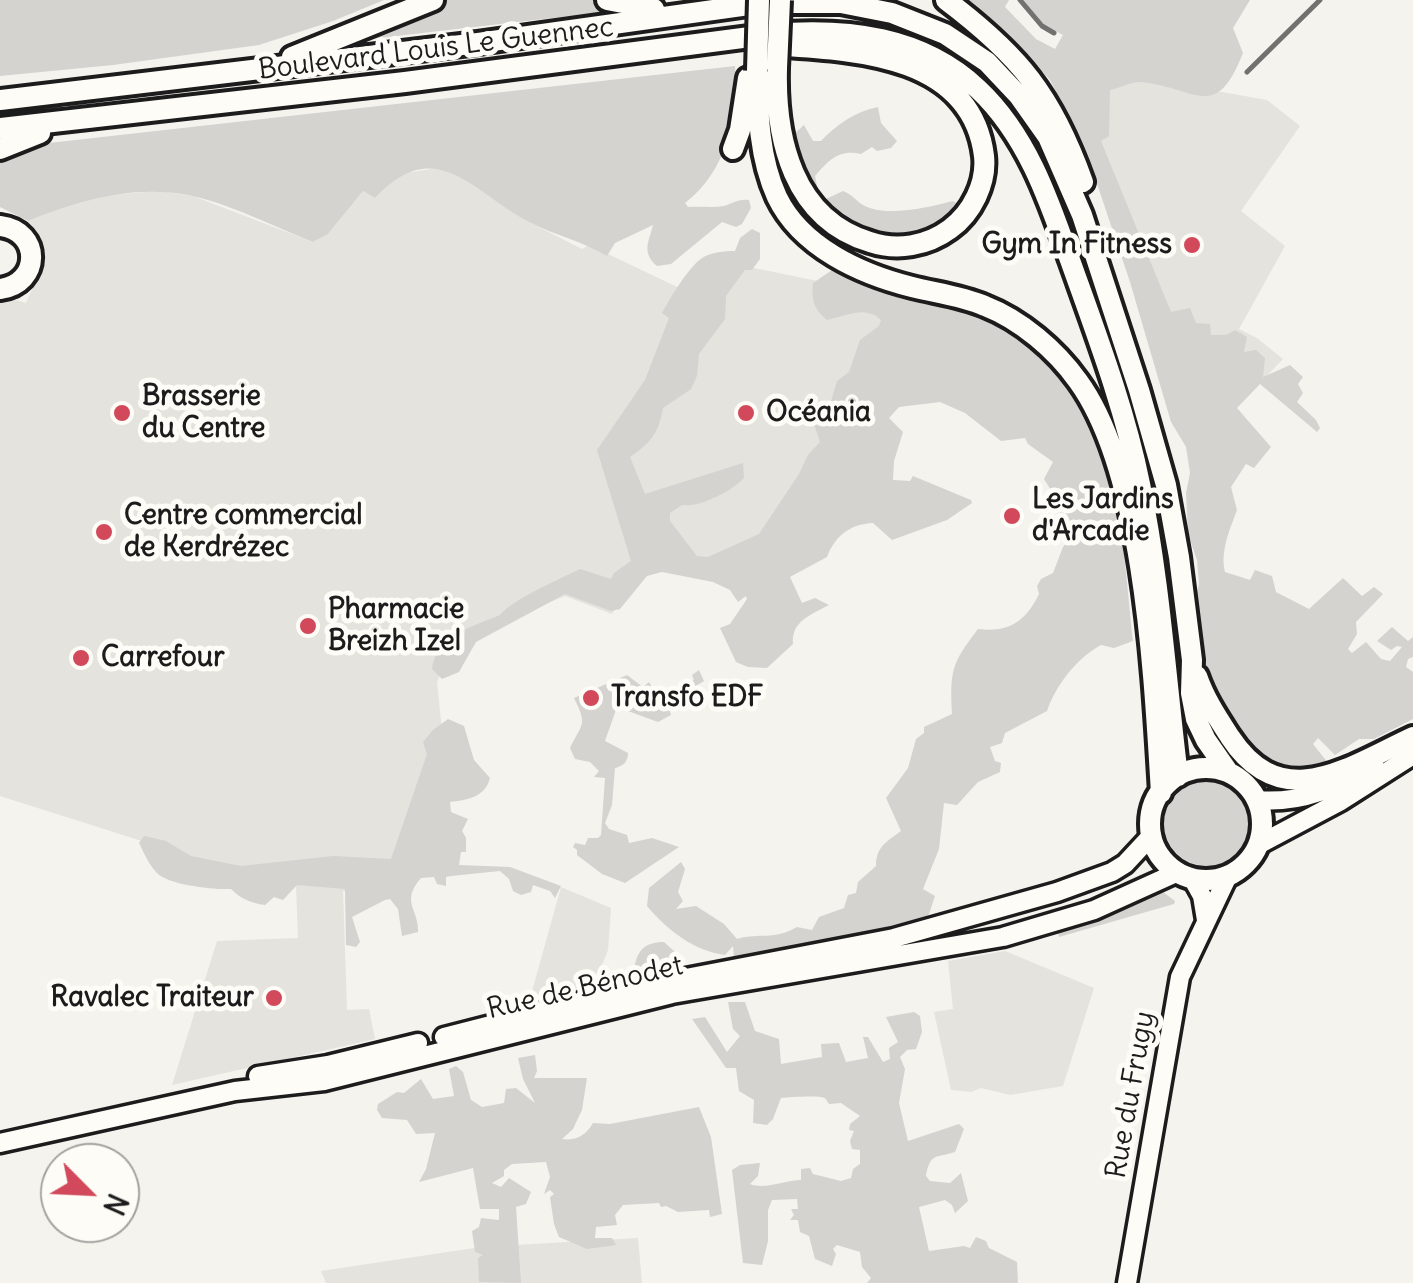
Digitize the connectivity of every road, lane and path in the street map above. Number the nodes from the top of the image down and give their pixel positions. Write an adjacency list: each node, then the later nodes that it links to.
1 (434, 0): 8 (main road)
2 (606, 0): 6 (main road)
3 (780, 0): 9 (main road, bridge)
4 (946, 0): 16 (main road)
5 (758, 10): 9 (main road, bridge)
6 (681, 12): 8 (main road, Boulevard Louis Le Guennec); 16 (main road, Boulevard Louis Le Guennec)
7 (710, 41): 9 (main road); 11 (main road, Boulevard Louis Le Guennec); 22 (main road, Boulevard Louis Le Guennec)
8 (266, 68): 10 (main road, Boulevard Louis Le Guennec)
9 (761, 70): 14 (main road); 23 (main road)
10 (0, 100)
11 (85, 118): 12 (main road, Boulevard Louis Le Guennec); 13 (main road)
12 (0, 128)
13 (0, 149)
14 (734, 149)
15 (3, 224): 17 (main road)
16 (1100, 267): 18 (main road, Boulevard Louis Le Guennec)
17 (0, 289)
18 (1192, 660): 19 (main road); 21 (main road, Boulevard Louis Le Guennec)
19 (1413, 739): 24 (street)
20 (1413, 754): 26 (street)
21 (1229, 773): 22 (main road); 24 (main road)
22 (1178, 776): 23 (main road)
23 (1160, 792): 25 (main road)
24 (1256, 800): 26 (main road)
25 (1152, 834): 27 (main road); 30 (street, Rue de Bénodet)
26 (1258, 845): 28 (main road)
27 (1185, 875): 28 (main road); 29 (street); 31 (street, Rue de Bénodet)
28 (1228, 876): 29 (street, Rue du Frugy)
29 (1206, 920): 32 (street, Rue du Frugy)
30 (0, 1133)
31 (0, 1143)
32 (1127, 1283)

